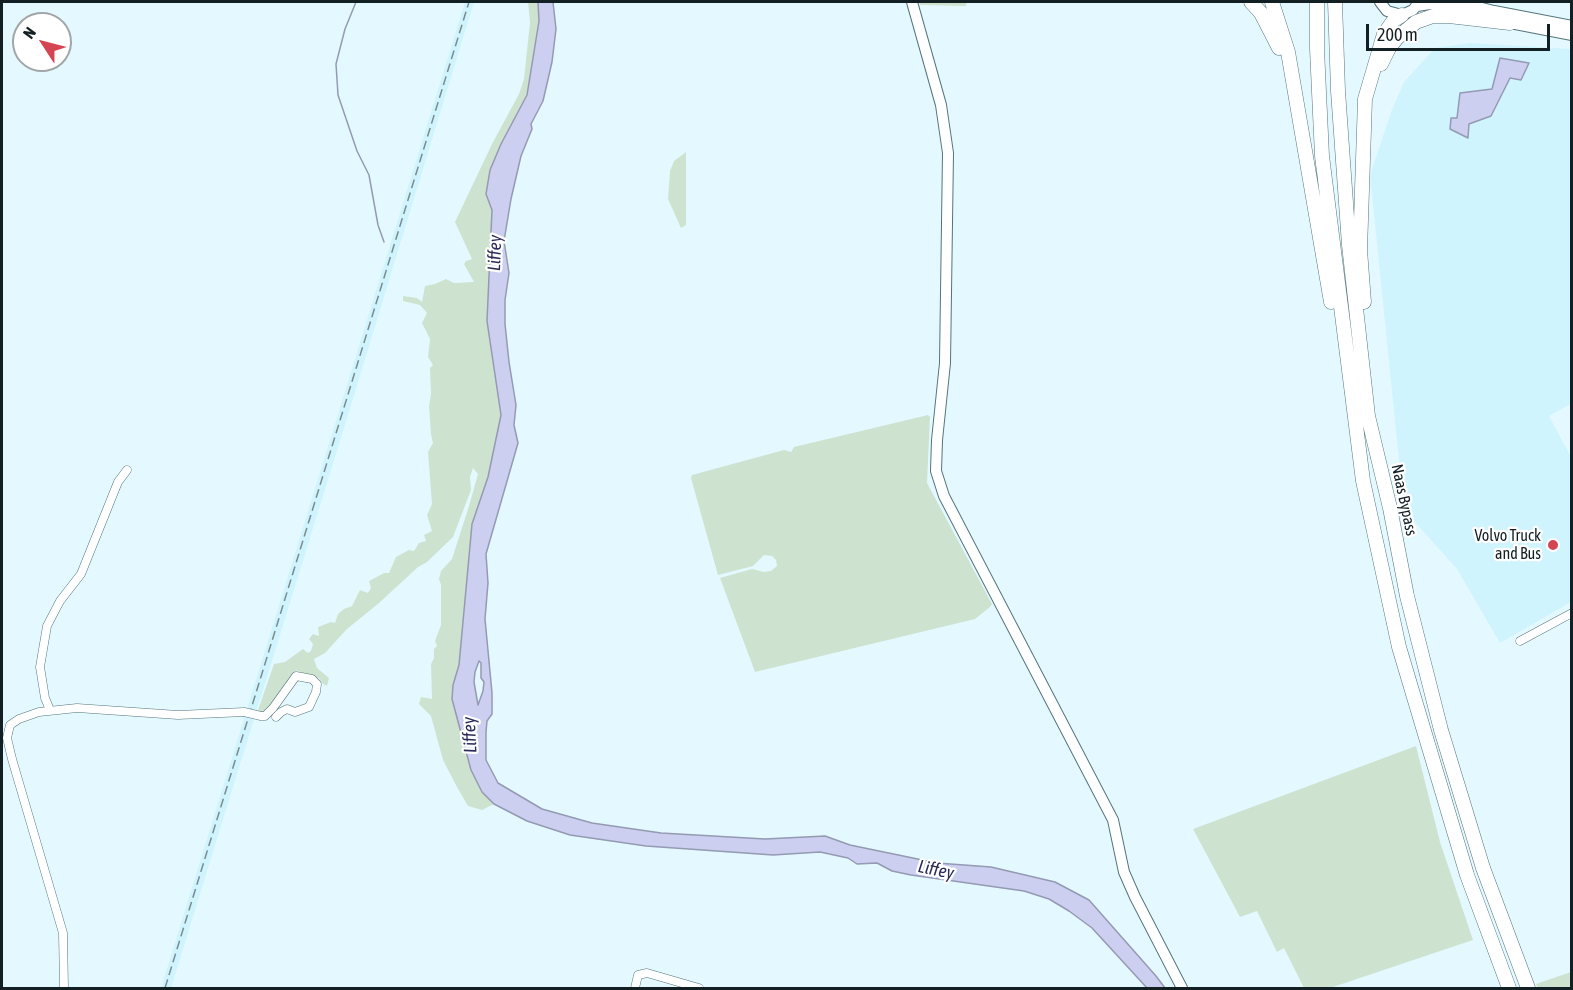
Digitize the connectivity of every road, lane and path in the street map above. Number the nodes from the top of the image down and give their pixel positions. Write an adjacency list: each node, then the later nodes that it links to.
1 (912, 2): 28 (street)
2 (1251, 2): 14 (highway)
3 (1272, 2): 14 (highway)
4 (1317, 2): 16 (highway)
5 (1335, 2): 18 (highway, Naas Bypass)
6 (1380, 2): 10 (street)
7 (1458, 2): 9 (street)
8 (1418, 4): 10 (street); 11 (street)
9 (1471, 4): 12 (street)
10 (1402, 15): 15 (highway)
11 (1510, 23): 13 (street); 15 (highway)
12 (1572, 26)
13 (1572, 35)
14 (1296, 92): 16 (highway)
15 (1364, 118): 18 (highway)
16 (1352, 401): 29 (highway)
17 (127, 470): 21 (street)
18 (1390, 508): 30 (highway, Naas Bypass)
19 (1572, 613): 20 (street)
20 (1520, 641)
21 (50, 710): 22 (street, bridge); 23 (street)
22 (276, 717)
23 (12, 759): 24 (street); 25 (street)
24 (2, 762)
25 (64, 988)
26 (635, 988): 27 (street)
27 (699, 988)
28 (1182, 988)
29 (1509, 988)
30 (1528, 988)

